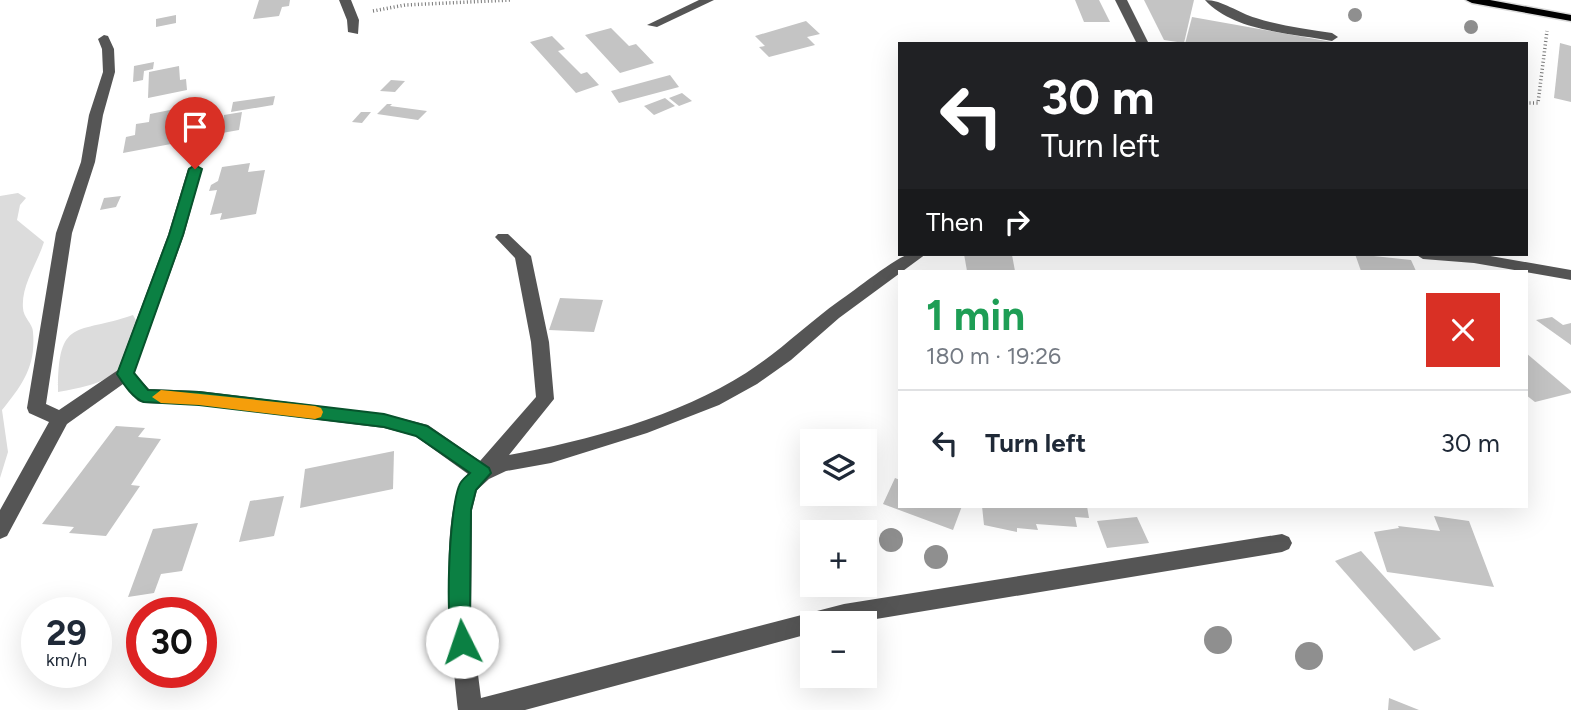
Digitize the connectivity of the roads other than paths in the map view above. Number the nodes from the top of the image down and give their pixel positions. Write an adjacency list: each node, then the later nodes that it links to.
1 (345, 0): 8 (street)
2 (708, 0): 7 (street)
3 (1121, 0): 11 (street)
4 (1211, 0): 9 (street)
5 (1472, 0): 6 (main road)
6 (1571, 18)
7 (653, 25)
8 (354, 32)
9 (1332, 37)
10 (104, 39): 18 (street)
11 (1142, 42)
12 (195, 169): 17 (street)
13 (503, 237): 19 (street)
14 (915, 256): 19 (street)
15 (1448, 256): 16 (street)
16 (1571, 275)
17 (125, 374): 18 (street); 19 (street)
18 (60, 419): 20 (street)
19 (482, 473): 22 (street)
20 (0, 530)
21 (1283, 544): 23 (street)
22 (470, 710)
23 (481, 710)

